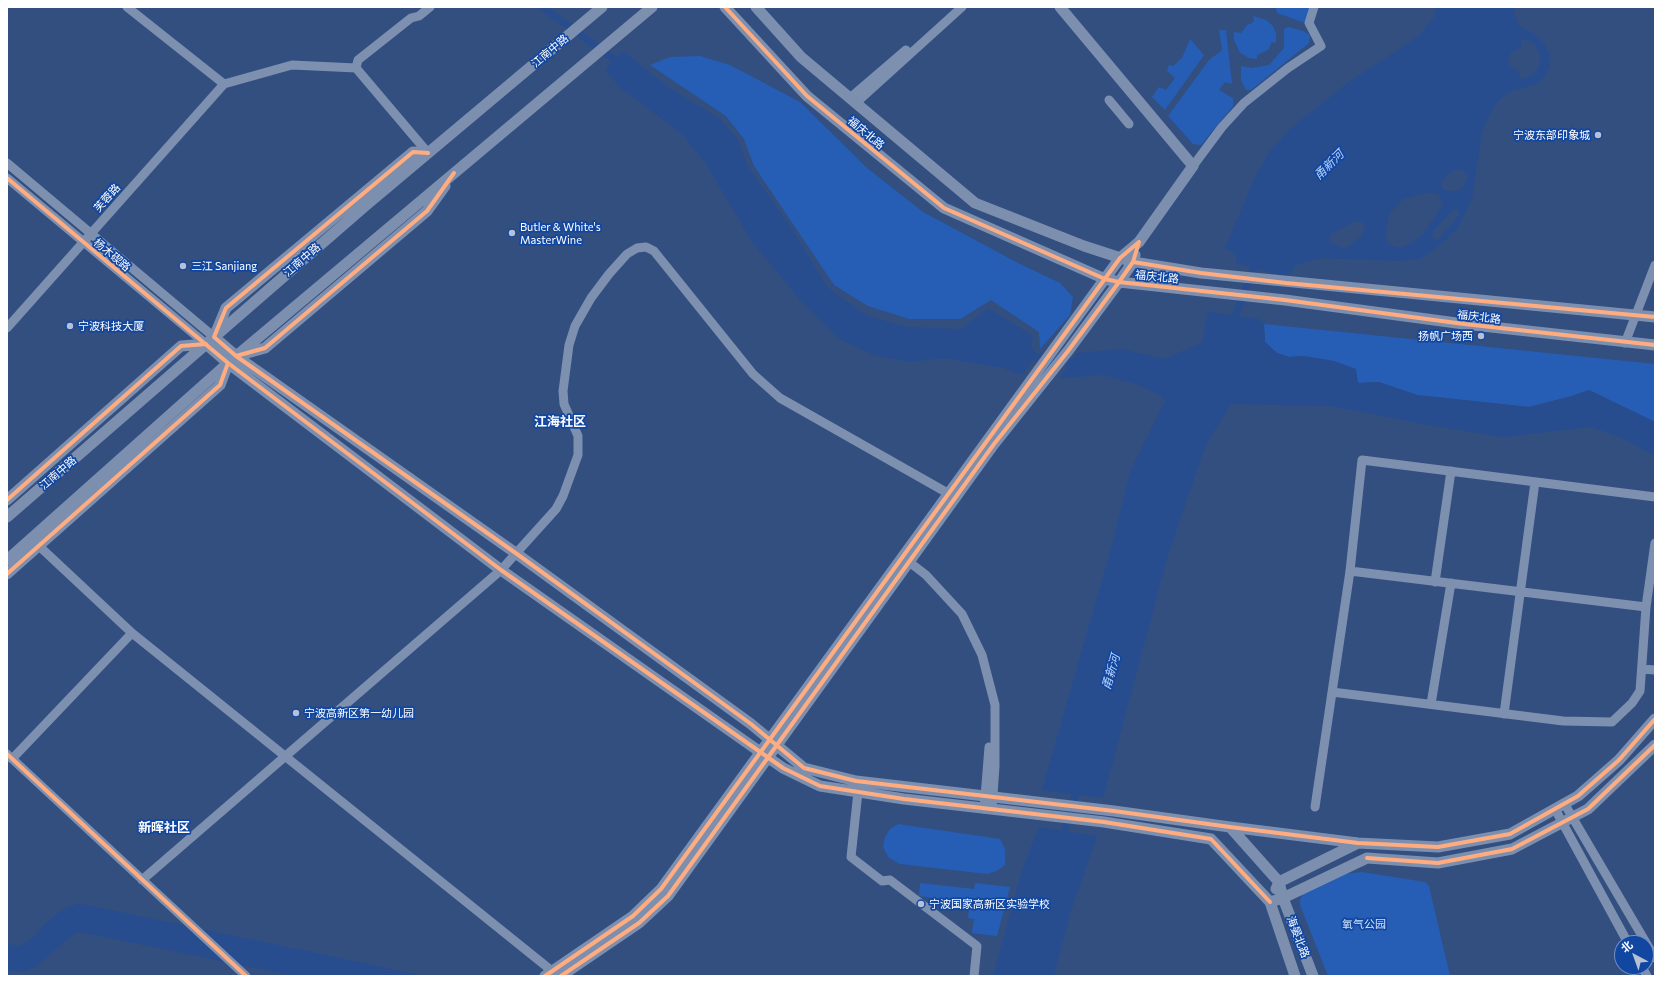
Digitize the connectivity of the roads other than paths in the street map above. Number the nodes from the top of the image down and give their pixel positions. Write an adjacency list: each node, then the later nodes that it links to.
1 (127, 7): 12 (street)
2 (430, 7): 11 (street)
3 (652, 7): 34 (main road)
4 (725, 7): 26 (main road, 福庆北路)
5 (756, 7): 14 (main road, 福庆北路)
6 (955, 7): 14 (street)
7 (962, 7): 14 (street)
8 (1060, 7): 18 (main road)
9 (1314, 7): 18 (street)
10 (598, 10): 16 (main road, 江南中路)
11 (356, 68): 12 (street); 16 (street)
12 (224, 84): 20 (street, 芙蓉路)
13 (1109, 100): 15 (street)
14 (853, 101): 23 (main road, 福庆北路)
15 (1129, 124)
16 (428, 153): 31 (main road, 江南中路)
17 (7, 163): 20 (street, 杨木碶路)
18 (1193, 166): 22 (main road)
19 (7, 178): 21 (street, 杨木碶路)
20 (90, 234): 21 (street, 芙蓉路); 31 (street, 杨木碶路)
21 (83, 242): 30 (street, 芙蓉路); 31 (street, 杨木碶路)
22 (1139, 242): 23 (main road); 24 (main road)
23 (1120, 258): 24 (main road, 福庆北路); 26 (main road)
24 (1133, 262): 27 (main road); 28 (main road, 福庆北路)
25 (1655, 265): 28 (street)
26 (1105, 279): 27 (main road, 福庆北路); 37 (main road)
27 (1119, 282): 32 (main road, 福庆北路); 37 (main road)
28 (1635, 315): 29 (main road, 福庆北路); 32 (street)
29 (1655, 317)
30 (7, 328)
31 (210, 341): 34 (main road); 39 (main road); 40 (main road, 江南中路)
32 (1625, 343): 33 (main road, 福庆北路)
33 (1655, 345)
34 (232, 360): 42 (main road); 43 (main road); 44 (main road); 46 (main road)
35 (1451, 471): 36 (street); 47 (street); 49 (street)
36 (1535, 482): 38 (street); 51 (street)
37 (951, 497): 43 (street); 45 (main road)
38 (1655, 497)
39 (7, 500)
40 (7, 517)
41 (1655, 543): 52 (street)
42 (39, 546): 48 (main road); 53 (street)
43 (517, 554): 46 (street); 60 (main road)
44 (7, 560)
45 (905, 561): 60 (main road); 66 (street)
46 (501, 570): 62 (main road); 63 (street)
47 (1350, 571): 49 (street); 56 (street)
48 (7, 574)
49 (1435, 582): 50 (street)
50 (1450, 584): 51 (street); 57 (street)
51 (1520, 592): 52 (street); 58 (street)
52 (1646, 607): 54 (street)
53 (132, 633): 63 (street); 64 (street)
54 (1642, 669): 55 (street); 58 (street)
55 (1655, 670)
56 (1332, 692): 57 (street); 68 (street)
57 (1431, 704): 58 (street)
58 (1504, 714)
59 (1655, 719): 67 (main road)
60 (774, 742): 62 (main road); 66 (main road)
61 (1655, 745): 70 (main road)
62 (765, 755): 65 (main road); 80 (main road)
63 (285, 756): 74 (street); 80 (street)
64 (10, 757): 74 (street)
65 (858, 792): 69 (main road); 82 (street)
66 (989, 796): 69 (street); 72 (main road)
67 (1560, 806): 70 (street); 71 (street); 73 (main road)
68 (1315, 807)
69 (988, 809): 77 (main road)
70 (1572, 817): 71 (main road); 79 (street)
71 (1562, 823): 76 (main road); 78 (street)
72 (1230, 827): 73 (main road); 75 (main road)
73 (1358, 842): 75 (main road)
74 (142, 880): 81 (street)
75 (1279, 882): 76 (main road, 海晏北路); 77 (main road)
76 (1283, 898): 77 (main road); 84 (main road, 海晏北路)
77 (1270, 902): 83 (main road, 海晏北路)
78 (1624, 935)
79 (1655, 958)
80 (554, 975)
81 (246, 976)
82 (974, 976)
83 (1295, 976)
84 (1313, 976)

